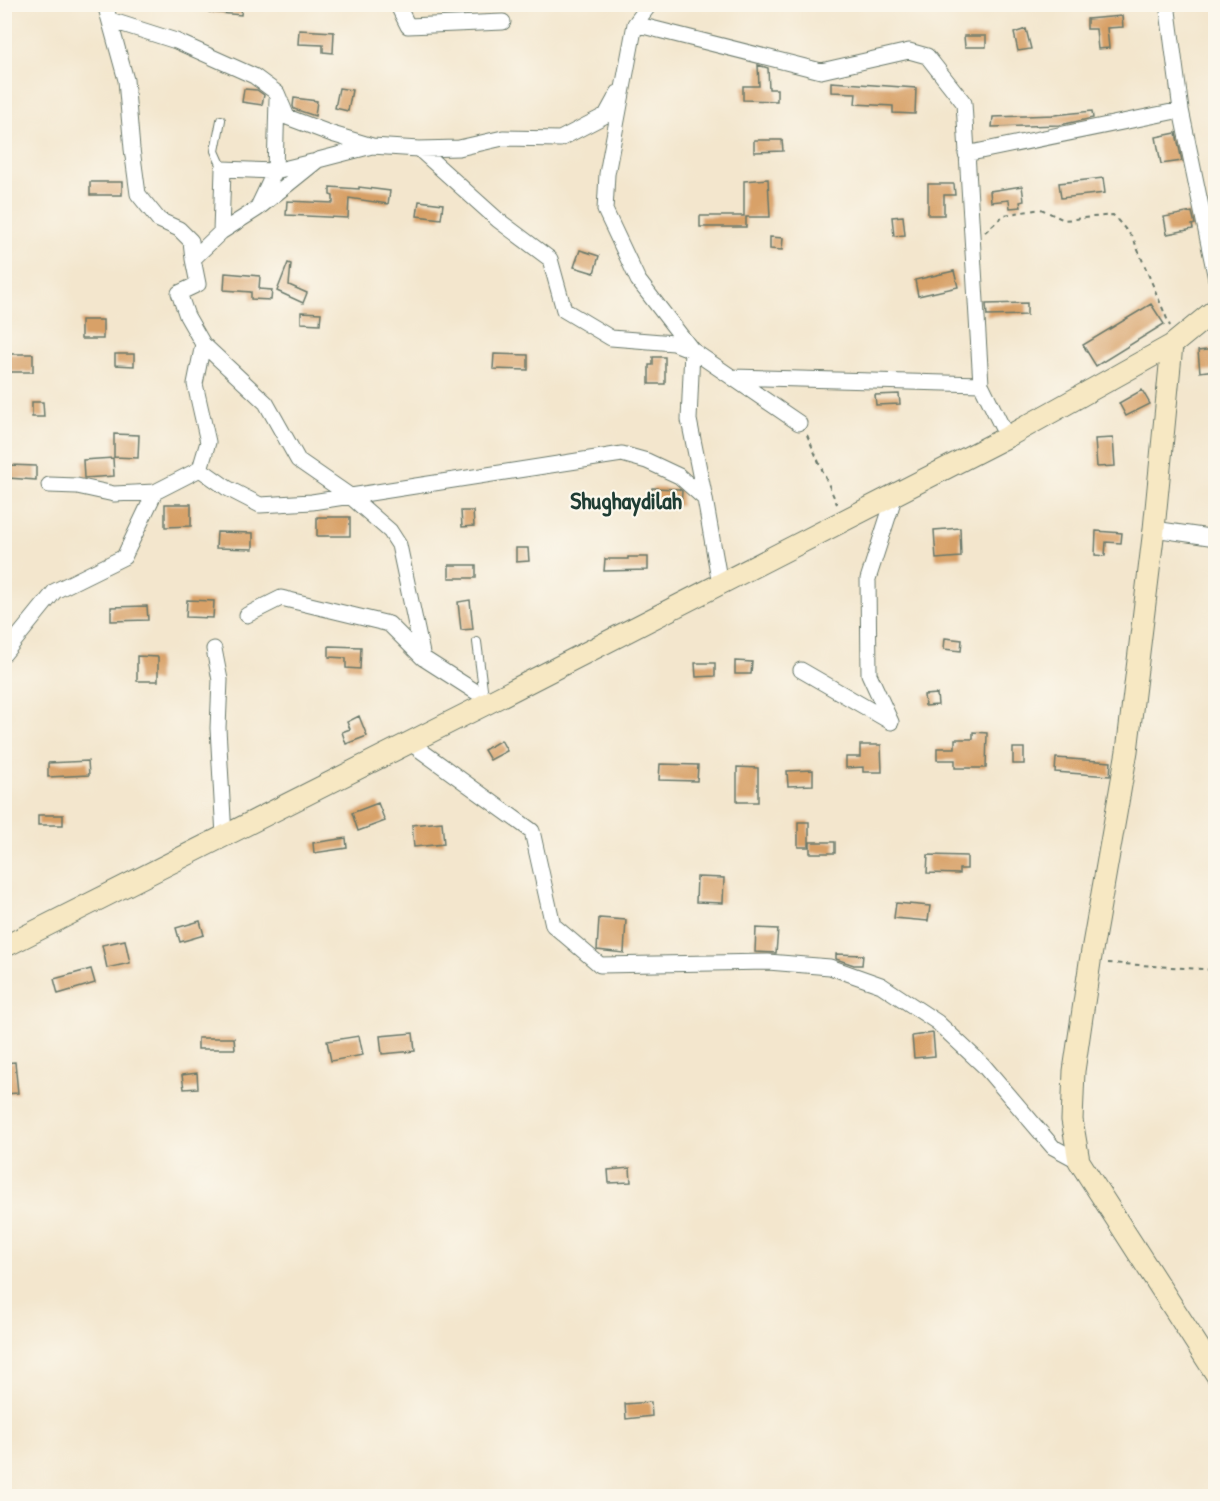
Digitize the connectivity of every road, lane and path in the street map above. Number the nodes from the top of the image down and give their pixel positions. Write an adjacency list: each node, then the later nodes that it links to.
1 (105, 4): 5 (street)
2 (401, 4): 6 (street)
3 (650, 4): 7 (street)
4 (1168, 11): 10 (street)
5 (110, 20): 9 (street); 21 (street)
6 (503, 22)
7 (635, 24): 8 (street); 14 (street)
8 (624, 83): 13 (street); 26 (street)
9 (277, 93): 12 (street); 17 (street)
10 (1181, 110): 14 (street); 22 (street)
11 (221, 120): 16 (lane)
12 (372, 146): 13 (street); 15 (street)
13 (419, 149): 26 (street)
14 (966, 154): 20 (street)
15 (318, 160): 17 (street); 18 (street)
16 (223, 168): 17 (street); 19 (street)
17 (275, 171): 18 (street)
18 (257, 209): 19 (street)
19 (221, 232): 21 (street)
20 (972, 244): 24 (path); 28 (street)
21 (193, 259): 25 (street)
22 (1215, 279)
23 (1215, 309): 24 (street)
24 (1174, 343): 30 (street); 38 (street)
25 (203, 344): 31 (street); 35 (street)
26 (692, 350): 27 (street); 36 (street)
27 (730, 377): 28 (street); 29 (street)
28 (981, 384): 30 (street)
29 (799, 423): 37 (path)
30 (1007, 437): 34 (street)
31 (200, 469): 33 (street); 35 (street)
32 (49, 485): 33 (street)
33 (155, 492): 44 (street)
34 (895, 495): 37 (street); 46 (street)
35 (350, 496): 36 (street); 45 (street)
36 (705, 499): 40 (street)
37 (844, 520): 40 (street)
38 (1154, 529): 39 (street); 51 (street)
39 (1215, 538)
40 (720, 584): 47 (street)
41 (248, 615): 45 (street)
42 (477, 642): 47 (lane)
43 (214, 649): 49 (street)
44 (4, 654)
45 (423, 658): 47 (street)
46 (801, 670)
47 (484, 701): 48 (street)
48 (409, 742): 49 (street); 53 (street)
49 (224, 836): 50 (street)
50 (4, 946)
51 (1090, 962): 52 (path); 53 (street)
52 (1215, 970)
53 (1079, 1161): 54 (street)
54 (1215, 1374)

